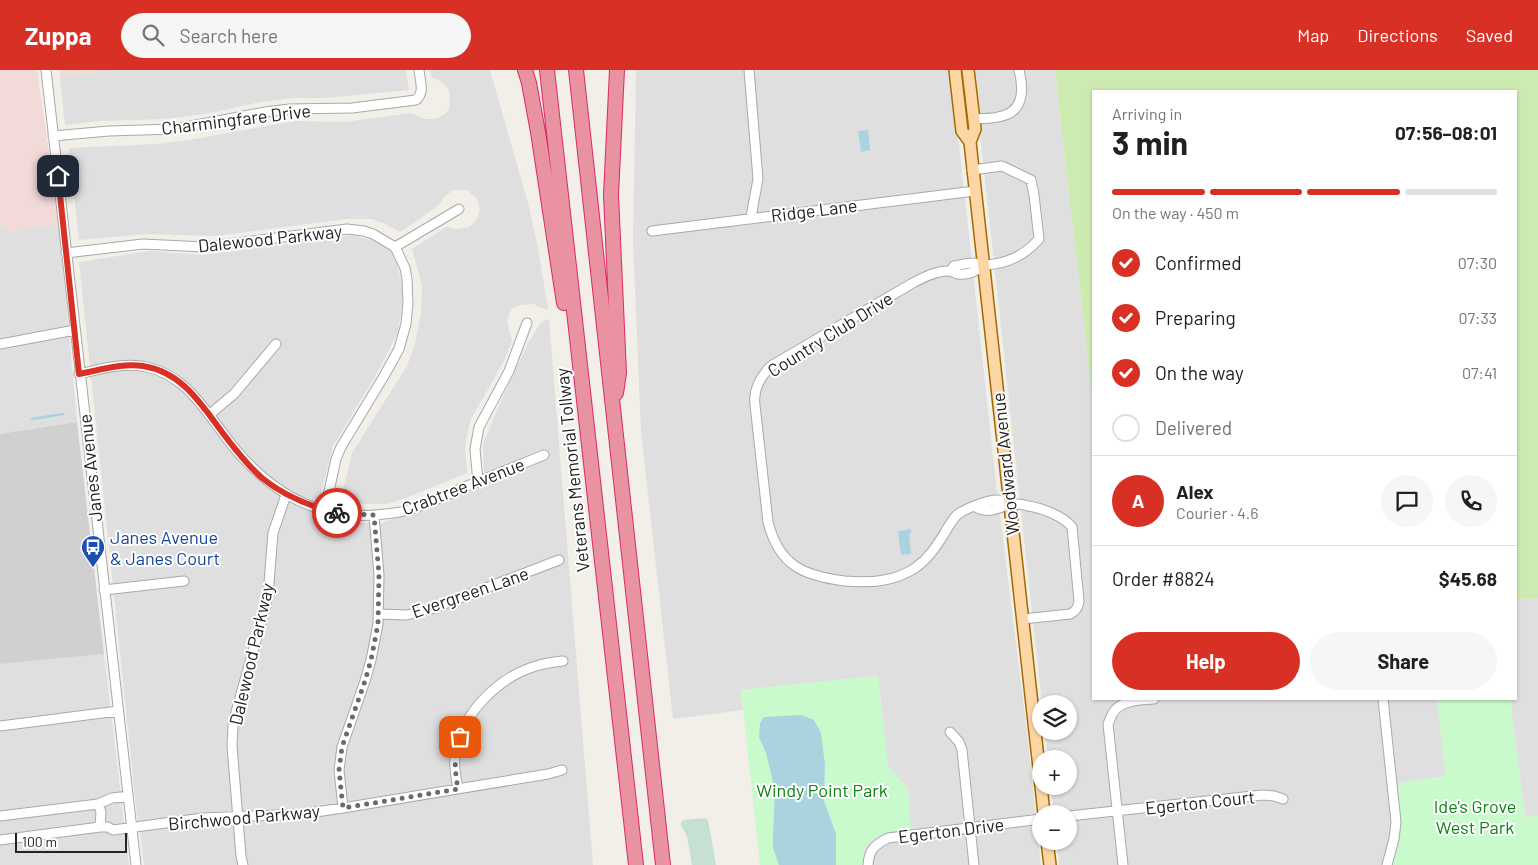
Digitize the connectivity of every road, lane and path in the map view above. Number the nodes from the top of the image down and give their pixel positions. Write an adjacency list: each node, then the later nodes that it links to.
1 (46, 70): 12 (street, Janes Avenue)
2 (419, 70): 12 (street, Charmingfare Drive)
3 (525, 70): 27 (highway)
4 (547, 70): 27 (highway, Veterans Memorial Tollway)
5 (576, 70): 28 (highway)
6 (616, 70): 28 (highway)
7 (749, 70): 17 (street)
8 (955, 70): 13 (main road, Woodward Avenue)
9 (968, 70): 11 (main road, Woodward Avenue)
10 (1019, 70): 11 (street)
11 (974, 119): 13 (main road, Woodward Avenue)
12 (53, 136): 20 (street, Janes Avenue)
13 (970, 142): 14 (main road, Woodward Avenue)
14 (972, 170): 15 (main road, Woodward Avenue); 21 (street, Country Club Drive)
15 (975, 191): 17 (street, Ridge Lane); 21 (main road, Woodward Avenue)
16 (459, 209): 19 (street)
17 (751, 218): 18 (street, Ridge Lane)
18 (652, 231)
19 (394, 247): 20 (street, Dalewood Parkway); 34 (street)
20 (66, 253): 23 (street, Janes Avenue)
21 (984, 265): 33 (main road, Woodward Avenue); 33 (street, Country Club Drive)
22 (526, 323): 31 (street)
23 (74, 330): 24 (street); 26 (street, Janes Avenue)
24 (0, 344)
25 (276, 344): 29 (street)
26 (79, 374): 29 (street, Crabtree Avenue); 38 (street, Janes Avenue)
27 (581, 377): 67 (highway, Veterans Memorial Tollway)
28 (612, 411): 68 (highway)
29 (210, 414): 32 (street, Crabtree Avenue)
30 (544, 455): 31 (street, Crabtree Avenue)
31 (478, 482): 35 (street, Crabtree Avenue)
32 (286, 495): 34 (street, Crabtree Avenue); 57 (street, Dalewood Parkway)
33 (1010, 503): 40 (main road, Woodward Avenue); 40 (street)
34 (325, 510): 35 (street, Crabtree Avenue)
35 (374, 515): 39 (street)
36 (559, 560): 39 (street, Evergreen Lane)
37 (184, 580): 38 (street)
38 (104, 590): 44 (street, Janes Avenue)
39 (379, 614): 53 (street)
40 (1023, 619): 47 (main road, Woodward Avenue)
41 (562, 661): 49 (street)
42 (1146, 700): 54 (street)
43 (1383, 700): 72 (street)
44 (118, 711): 45 (street); 50 (street, Janes Avenue)
45 (0, 726)
46 (950, 732): 61 (street)
47 (1037, 750)
48 (562, 770): 49 (street, Birchwood Parkway)
49 (458, 789): 53 (street, Birchwood Parkway)
50 (128, 796): 52 (street); 60 (street, Janes Avenue)
51 (1283, 799): 54 (street, Egerton Court)
52 (98, 804): 56 (street); 59 (street)
53 (343, 808): 57 (street, Birchwood Parkway)
54 (1117, 812): 55 (street); 71 (street)
55 (1077, 815)
56 (0, 816)
57 (238, 816): 60 (street, Birchwood Parkway); 66 (street, Dalewood Parkway)
58 (1032, 820): 61 (street, Egerton Drive)
59 (100, 827): 60 (street, Birchwood Parkway); 62 (street, Birchwood Parkway)
60 (132, 827): 65 (street, Janes Avenue)
61 (970, 828): 64 (street, Egerton Drive); 69 (street)
62 (0, 840)
63 (1049, 850): 70 (main road)
64 (869, 860)
65 (136, 865)
66 (243, 865)
67 (636, 865)
68 (663, 865)
69 (974, 865)
70 (1050, 865)
71 (1123, 865)
72 (1387, 865)

